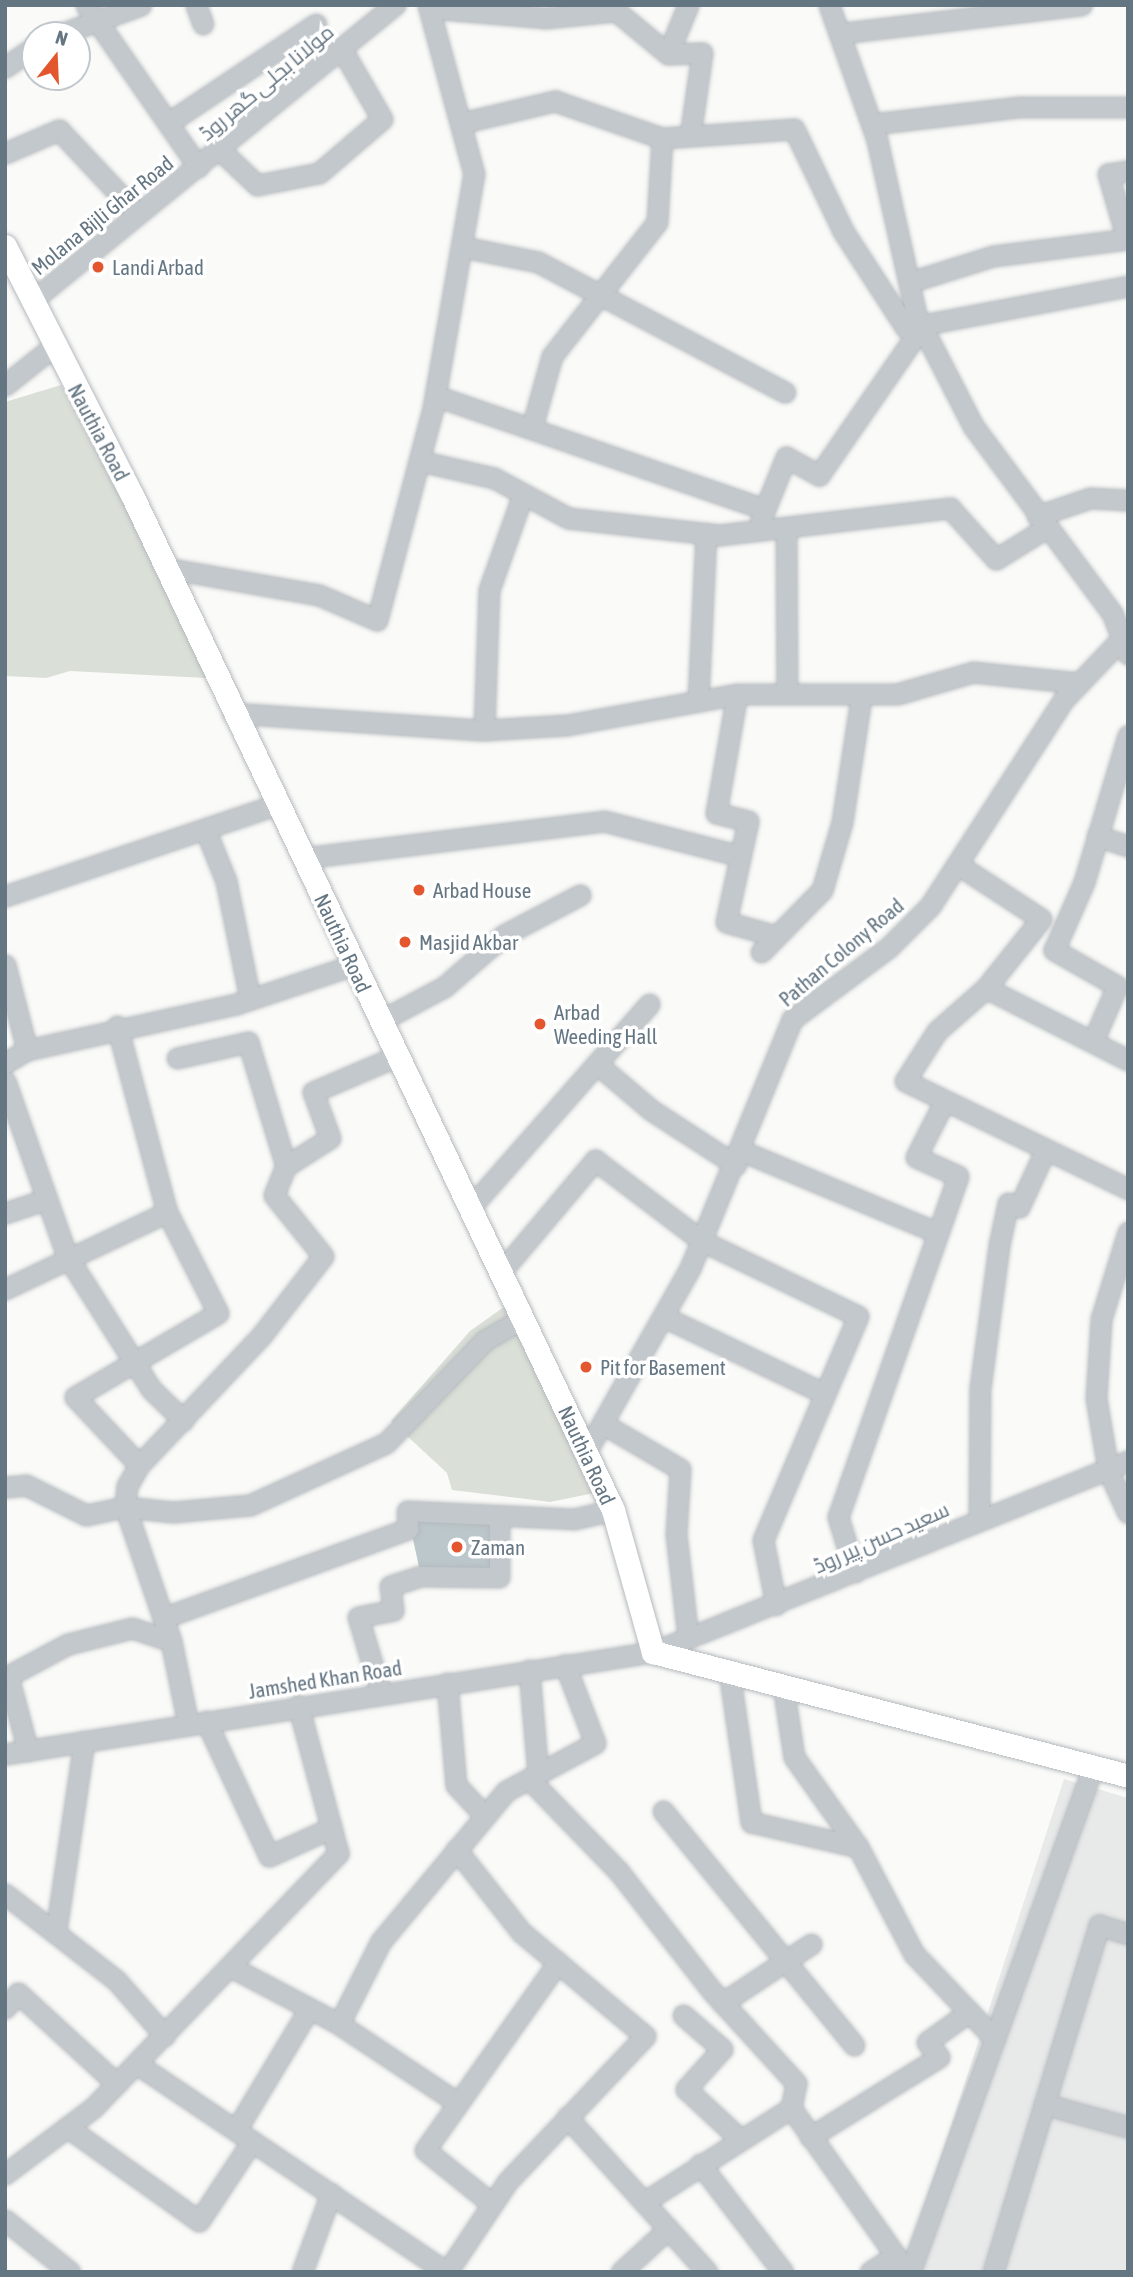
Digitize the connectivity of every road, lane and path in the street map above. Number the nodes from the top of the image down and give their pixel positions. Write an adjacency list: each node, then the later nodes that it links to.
1 (141, 5): 7 (street)
2 (395, 5): 10 (street, مولانا بجلی گھر روڈ)
3 (688, 5): 11 (street)
4 (829, 5): 9 (street)
5 (1082, 5): 9 (street)
6 (429, 7): 11 (street); 15 (street)
7 (91, 12): 16 (street)
8 (316, 24): 16 (street)
9 (842, 33): 17 (street)
10 (341, 48): 20 (street, مولانا بجلی گھر روڈ); 20 (street)
11 (668, 54): 18 (street)
12 (21, 56): 13 (street)
13 (5, 67)
14 (1128, 107): 17 (street)
15 (461, 122): 19 (street); 26 (street)
16 (168, 123): 22 (street)
17 (872, 124): 27 (street)
18 (690, 136): 19 (street); 31 (street)
19 (662, 138): 29 (street)
20 (220, 150): 22 (street, مولانا بجلی گھر روڈ)
21 (5, 153): 24 (street)
22 (198, 167): 24 (street, Molana Bijli Ghar Road)
23 (1128, 171): 27 (street)
24 (136, 212): 30 (street, Molana Bijli Ghar Road)
25 (5, 246): 30 (main road, Nauthia Road)
26 (463, 247): 29 (street); 35 (street)
27 (910, 282): 31 (street)
28 (1128, 286): 31 (street)
29 (598, 292): 34 (street); 36 (street)
30 (34, 299): 32 (main road, Nauthia Road)
31 (922, 326): 40 (street); 41 (street)
32 (54, 346): 33 (street); 45 (main road, Nauthia Road)
33 (5, 385)
34 (785, 392)
35 (436, 396): 36 (street); 37 (street)
36 (532, 427): 40 (street)
37 (420, 461): 38 (street); 45 (street)
38 (523, 494): 44 (street); 53 (street)
39 (1128, 500): 41 (street)
40 (765, 509): 43 (street)
41 (1042, 522): 42 (street); 46 (street)
42 (786, 528): 43 (street); 49 (street)
43 (756, 531): 44 (street)
44 (706, 533): 51 (street)
45 (166, 568): 52 (main road, Nauthia Road)
46 (1126, 641): 47 (street, Pathan Colony Road)
47 (1079, 683): 50 (street); 61 (street, Pathan Colony Road)
48 (737, 694): 49 (street); 51 (street); 59 (street)
49 (787, 694): 50 (street)
50 (861, 698): 64 (street)
51 (698, 701): 53 (street)
52 (232, 713): 53 (street); 55 (main road, Nauthia Road)
53 (484, 730)
54 (1128, 735): 57 (street)
55 (276, 805): 56 (street); 60 (main road, Nauthia Road)
56 (205, 829): 62 (street); 69 (street)
57 (1097, 836): 58 (street); 73 (street)
58 (1128, 846)
59 (740, 856): 60 (street); 64 (street)
60 (303, 858): 67 (main road, Nauthia Road)
61 (957, 864): 68 (street); 83 (street, Pathan Colony Road)
62 (5, 895)
63 (580, 895): 71 (street)
64 (776, 936): 65 (street)
65 (761, 952)
66 (5, 965): 74 (street)
67 (353, 965): 69 (street); 71 (main road, Nauthia Road)
68 (986, 988): 73 (street); 81 (street)
69 (250, 999): 72 (street)
70 (649, 1004): 79 (street)
71 (380, 1021): 75 (main road, Nauthia Road)
72 (117, 1026): 74 (street); 88 (street)
73 (1093, 1041): 77 (street)
74 (27, 1050): 78 (street)
75 (397, 1056): 84 (street); 87 (main road, Nauthia Road)
76 (177, 1058): 84 (street)
77 (1128, 1060)
78 (5, 1063)
79 (597, 1064): 83 (street); 87 (street)
80 (5, 1081): 86 (street)
81 (944, 1102): 82 (street); 91 (street)
82 (1045, 1151): 85 (street); 111 (street)
83 (739, 1158): 91 (street); 92 (street, Pathan Colony Road)
84 (286, 1166): 100 (street)
85 (1128, 1189)
86 (47, 1199): 89 (street); 93 (street)
87 (469, 1209): 94 (main road, Nauthia Road)
88 (167, 1212): 93 (street); 98 (street)
89 (5, 1213)
90 (1128, 1231): 105 (street)
91 (938, 1233): 112 (street)
92 (702, 1241): 94 (street); 96 (street, Pathan Colony Road); 99 (street)
93 (67, 1256): 95 (street); 98 (street)
94 (500, 1273): 97 (main road, Nauthia Road)
95 (5, 1289)
96 (664, 1317): 99 (street); 101 (street, Pathan Colony Road)
97 (522, 1319): 102 (main road, Nauthia Road); 107 (street)
98 (131, 1360): 100 (street); 104 (street)
99 (823, 1393): 113 (street)
100 (183, 1420): 104 (street)
101 (605, 1425): 102 (street, Pathan Colony Road); 115 (street)
102 (586, 1452): 108 (main road, Nauthia Road)
103 (1128, 1461): 105 (street, سعید حسن پیر روڈ)
104 (139, 1465): 107 (street)
105 (1108, 1469): 109 (street); 111 (street, سعید حسن پیر روڈ)
106 (5, 1487): 107 (street)
107 (125, 1507): 114 (street)
108 (613, 1510): 110 (street); 117 (main road, Nauthia Road)
109 (1128, 1513)
110 (499, 1518): 114 (street); 124 (street)
111 (979, 1519): 112 (street, سعید حسن پیر روڈ)
112 (855, 1572): 113 (street, سعید حسن پیر روڈ)
113 (776, 1605): 115 (street, سعید حسن پیر روڈ)
114 (163, 1618): 116 (street)
115 (688, 1638): 117 (street, سعید حسن پیر روڈ)
116 (171, 1641): 121 (street); 126 (street)
117 (653, 1652): 118 (street, Jamshed Khan Road); 120 (main road)
118 (565, 1665): 119 (street, Jamshed Khan Road); 131 (street)
119 (529, 1670): 122 (street, Jamshed Khan Road); 131 (street)
120 (729, 1671): 123 (main road); 136 (street)
121 (7, 1676): 128 (street)
122 (447, 1683): 124 (street, Jamshed Khan Road); 134 (street)
123 (783, 1686): 130 (main road); 136 (street)
124 (381, 1693): 125 (street, Jamshed Khan Road)
125 (298, 1705): 126 (street, Jamshed Khan Road); 135 (street)
126 (197, 1722): 127 (street, Jamshed Khan Road); 135 (street)
127 (84, 1741): 128 (street, Jamshed Khan Road); 139 (street)
128 (28, 1751): 129 (street, Jamshed Khan Road)
129 (5, 1754)
130 (1093, 1767): 132 (main road); 152 (street)
131 (534, 1776): 134 (street); 145 (street)
132 (1128, 1776)
133 (663, 1811): 143 (street)
134 (485, 1816): 137 (street)
135 (331, 1828): 144 (street)
136 (858, 1847): 148 (street)
137 (456, 1849): 142 (street); 150 (street)
138 (5, 1894): 139 (street)
139 (56, 1931): 151 (street)
140 (1128, 1934): 157 (street)
141 (811, 1944): 143 (street)
142 (558, 1962): 156 (street); 159 (street)
143 (784, 1962): 145 (street); 153 (street)
144 (233, 1968): 147 (street); 151 (street)
145 (722, 2003): 158 (street)
146 (5, 2008): 155 (street)
147 (309, 2008): 150 (street); 162 (street)
148 (970, 2012): 152 (street); 163 (street)
149 (683, 2015): 164 (street)
150 (339, 2024): 156 (street)
151 (165, 2036): 154 (street)
152 (995, 2039): 172 (street)
153 (854, 2045)
154 (137, 2064): 155 (street); 162 (street)
155 (117, 2084): 160 (street)
156 (458, 2103): 169 (street)
157 (1044, 2104): 161 (street); 179 (street)
158 (791, 2108): 163 (street); 164 (street)
159 (567, 2117): 168 (street); 169 (street)
160 (67, 2127): 162 (street); 166 (street)
161 (1128, 2127)
162 (244, 2135): 167 (street)
163 (810, 2137): 172 (street)
164 (738, 2138): 165 (street)
165 (700, 2164): 168 (street); 177 (street)
166 (5, 2174)
167 (331, 2193): 169 (street); 175 (street)
168 (644, 2202): 171 (street)
169 (492, 2204)
170 (5, 2220): 174 (street)
171 (668, 2229): 173 (street); 176 (street)
172 (904, 2266): 178 (street)
173 (696, 2268)
174 (70, 2272)
175 (302, 2272)
176 (621, 2272)
177 (783, 2272)
178 (870, 2272)
179 (993, 2272)

